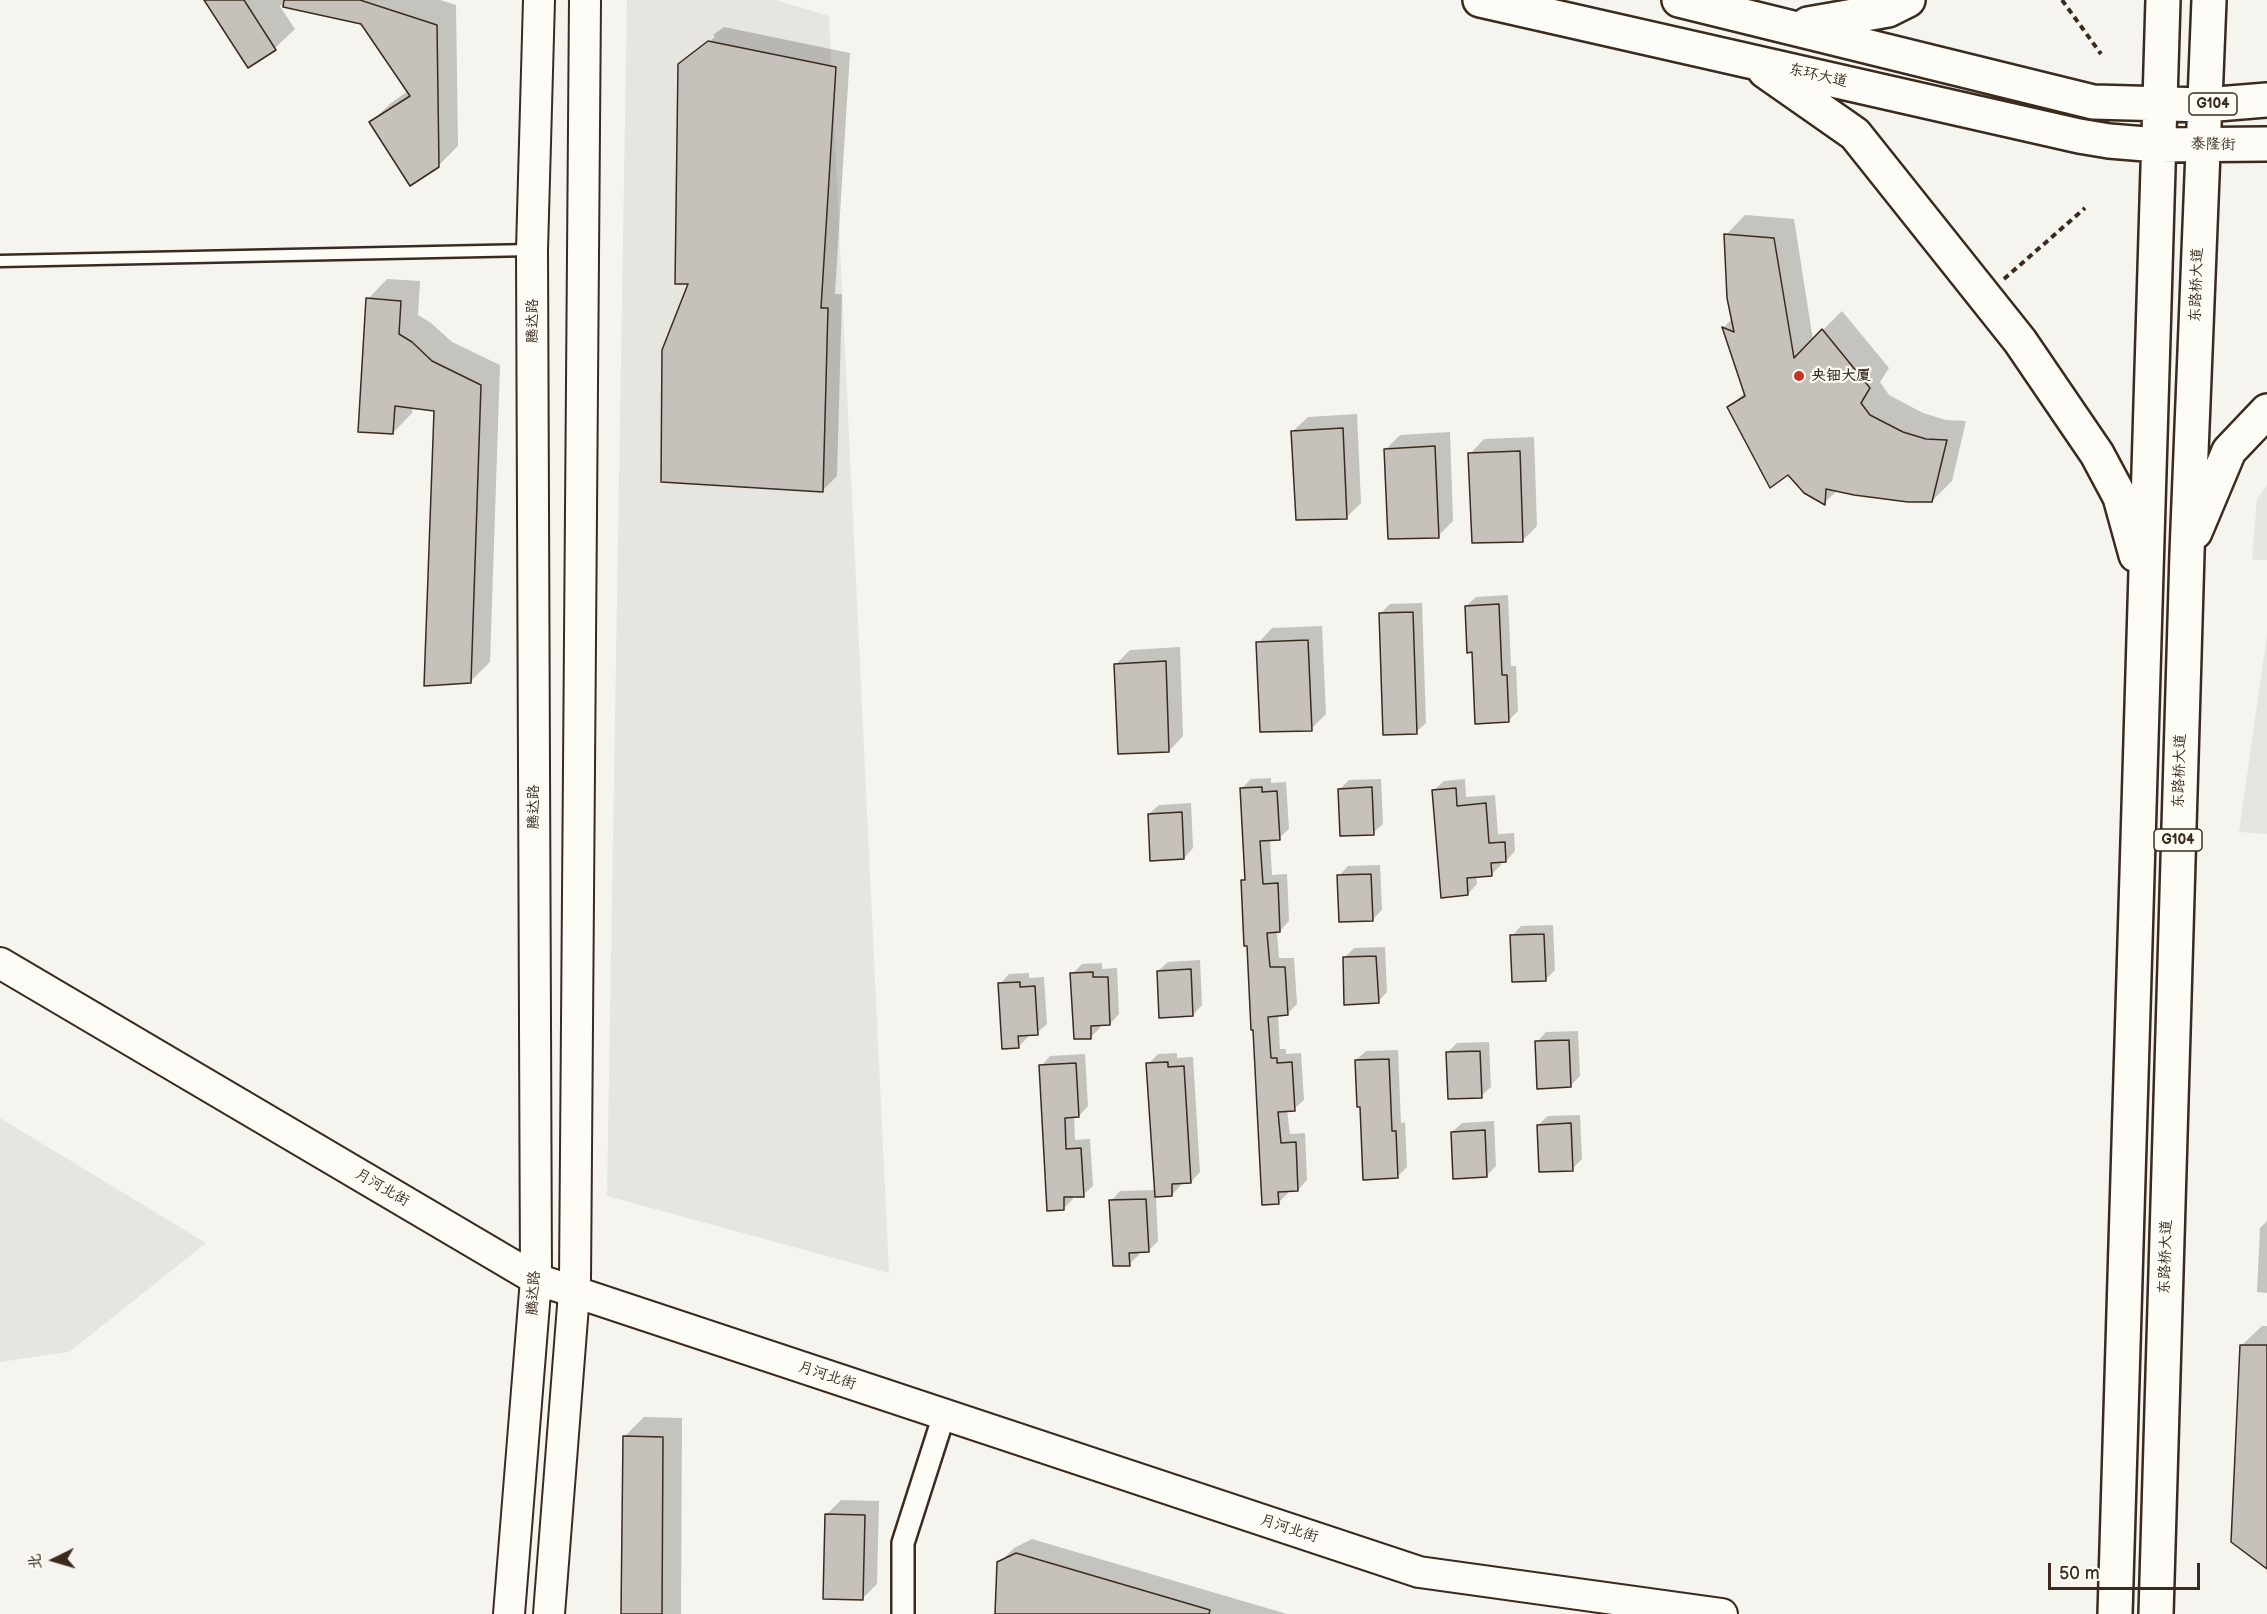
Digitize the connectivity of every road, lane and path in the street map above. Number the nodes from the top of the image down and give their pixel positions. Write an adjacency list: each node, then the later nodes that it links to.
1 (539, 0): 19 (main road, 腾达路)
2 (585, 0): 27 (main road)
3 (1480, 0): 11 (main road, 东环大道)
4 (1679, 0): 9 (main road)
5 (1908, 0): 9 (main road)
6 (2062, 0): 10 (path)
7 (2163, 0): 13 (main road)
8 (2209, 0): 14 (main road, 东路桥大道 / G104)
9 (1791, 26): 13 (main road)
10 (2101, 54)
11 (1751, 61): 16 (main road, 东环大道); 24 (main road)
12 (2267, 100): 14 (main road, G104)
13 (2159, 105): 14 (main road, G104); 16 (main road)
14 (2205, 105): 17 (main road, 东路桥大道 / G104)
15 (2267, 144): 17 (main road, 泰隆街)
16 (2158, 145): 17 (main road, 泰隆街); 24 (main road)
17 (2203, 145): 23 (main road, 东路桥大道 / G104)
18 (2085, 208): 21 (path)
19 (532, 250): 20 (lane); 26 (main road, 腾达路)
20 (0, 261)
21 (2001, 282)
22 (2267, 411): 23 (main road)
23 (2187, 553): 34 (main road, 东路桥大道 / G104)
24 (2144, 586): 33 (main road, G104)
25 (0, 963): 26 (main road, 月河北街)
26 (536, 1279): 27 (main road, 月河北街); 29 (main road, 腾达路)
27 (574, 1292): 28 (main road, 月河北街); 30 (main road)
28 (944, 1414): 31 (street); 32 (main road, 月河北街)
29 (509, 1614)
30 (549, 1614)
31 (903, 1614)
32 (1722, 1614)
33 (2115, 1614)
34 (2156, 1614)

